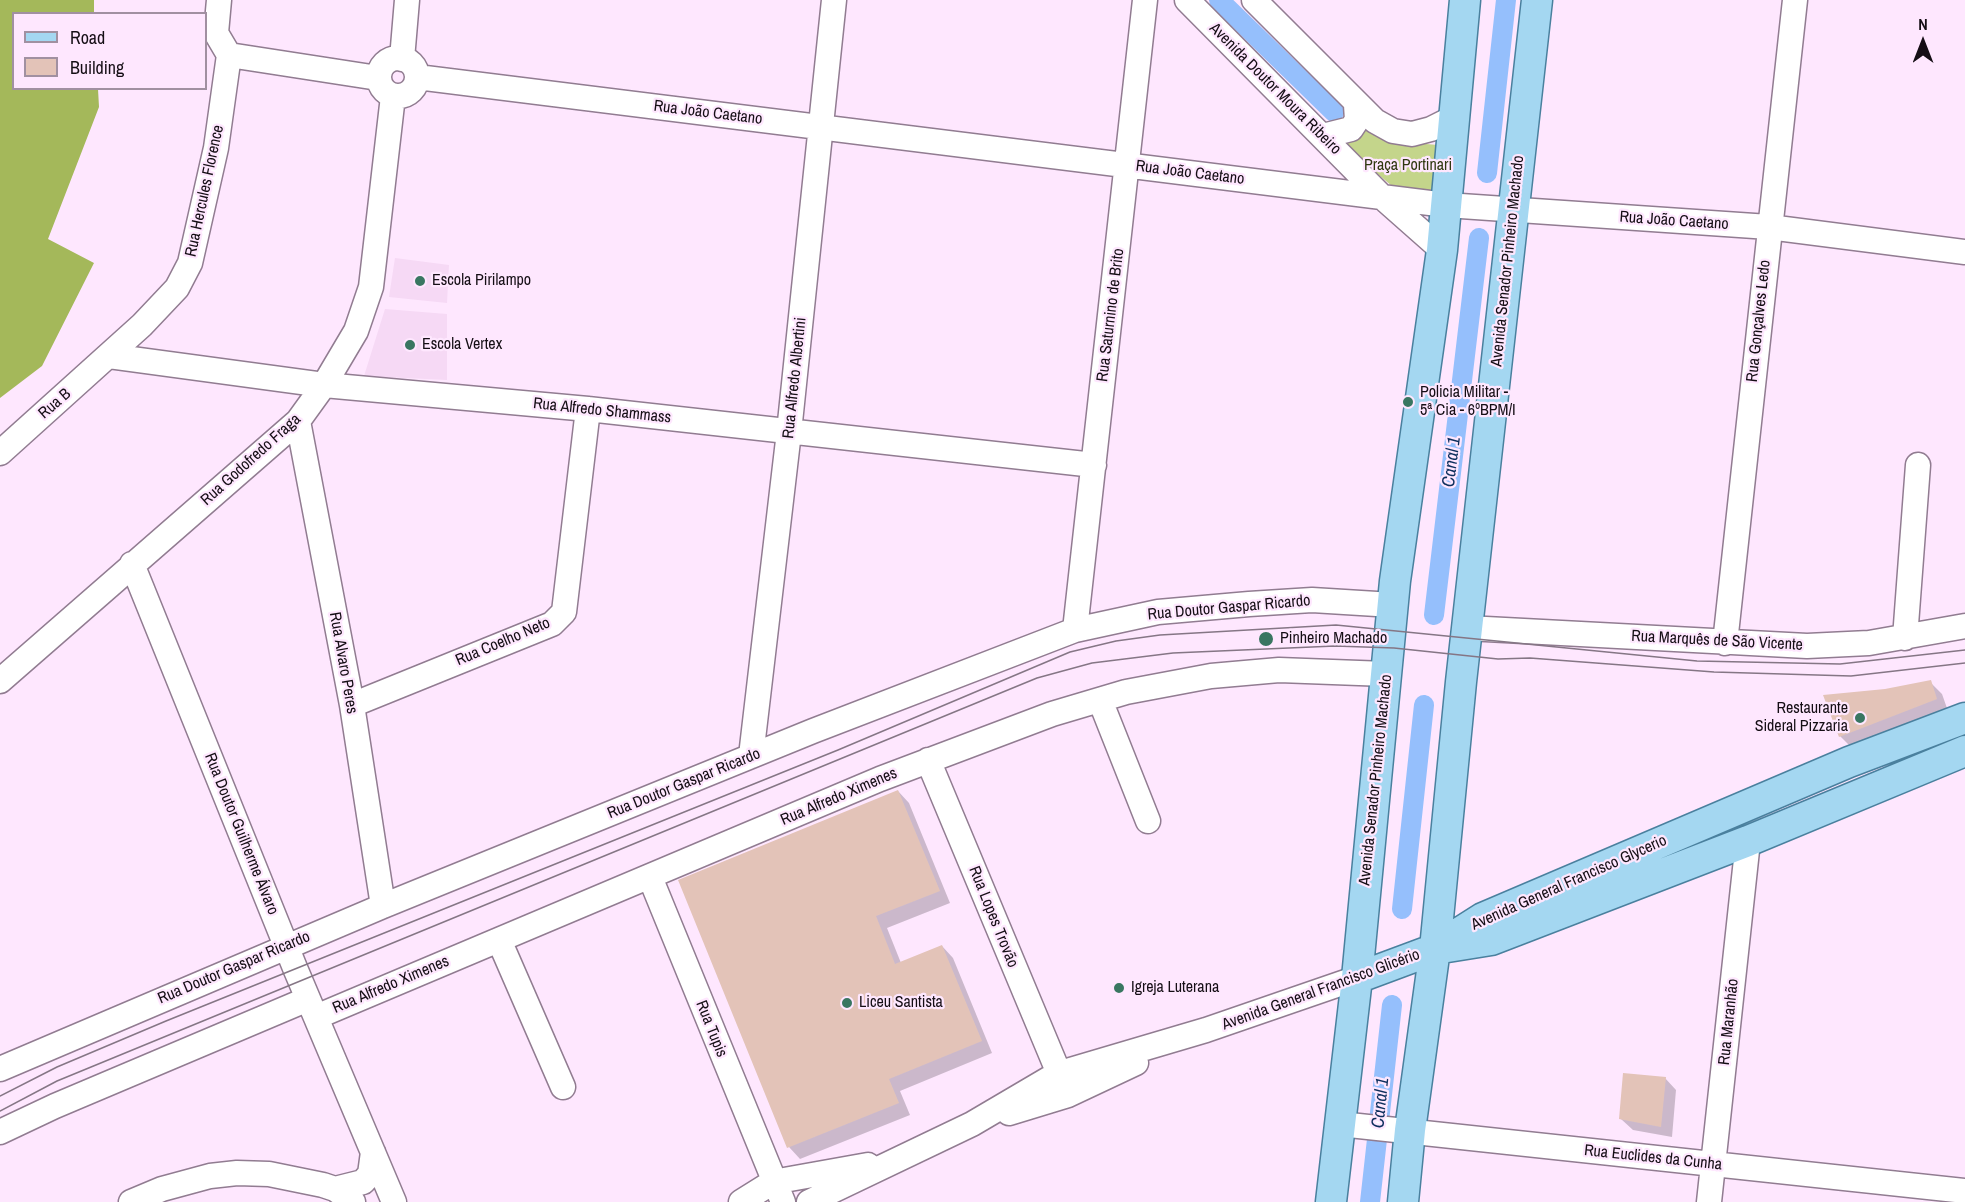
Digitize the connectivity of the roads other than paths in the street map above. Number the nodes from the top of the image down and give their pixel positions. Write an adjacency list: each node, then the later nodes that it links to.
1 (219, 0): 10 (street)
2 (407, 0): 11 (street)
3 (834, 0): 15 (street, Rua Alfredo Albertini)
4 (1145, 0): 17 (street, Rua Saturnino de Brito)
5 (1187, 0): 16 (street, Avenida Doutor Moura Ribeiro)
6 (1254, 0): 13 (street)
7 (1464, 0): 14 (main road, Avenida Senador Pinheiro Machado)
8 (1537, 0): 20 (main road, Avenida Senador Pinheiro Machado)
9 (1795, 0): 21 (street, Rua Gonçalves Ledo)
10 (229, 55): 12 (street); 24 (street, Rua Hercules Florence)
11 (409, 68): 12 (street); 12 (street); 15 (street, Rua João Caetano)
12 (386, 87): 25 (street, Rua Godofredo Fraga)
13 (1356, 105): 14 (street); 16 (street)
14 (1455, 117): 19 (main road, Avenida Senador Pinheiro Machado)
15 (821, 127): 17 (street, Rua João Caetano); 28 (street, Rua Alfredo Albertini)
16 (1323, 136): 18 (street, Avenida Doutor Moura Ribeiro)
17 (1128, 166): 18 (street, Rua João Caetano); 30 (street, Rua Saturnino de Brito)
18 (1382, 197): 19 (street, Rua João Caetano); 22 (street, Avenida Doutor Moura Ribeiro)
19 (1451, 206): 20 (street, Rua João Caetano); 22 (main road, Avenida Senador Pinheiro Machado)
20 (1508, 211): 21 (street, Rua João Caetano); 35 (main road, Avenida Senador Pinheiro Machado)
21 (1769, 227): 23 (street, Rua João Caetano); 38 (street, Rua Gonçalves Ledo)
22 (1442, 250): 33 (main road, Avenida Senador Pinheiro Machado)
23 (1965, 252)
24 (110, 356): 25 (street, Rua Alfredo Shammass); 29 (street, Rua B)
25 (324, 385): 26 (street, Rua Alfredo Shammass); 27 (street, Rua Godofredo Fraga)
26 (588, 409): 28 (street, Rua Alfredo Shammass); 42 (street, Rua Coelho Neto)
27 (298, 421): 32 (street, Rua Godofredo Fraga); 42 (street, Rua Alvaro Peres)
28 (789, 432): 30 (street, Rua Alfredo Shammass); 45 (street, Rua Alfredo Albertini)
29 (0, 453)
30 (1094, 465): 36 (street, Rua Saturnino de Brito)
31 (1918, 465): 37 (street)
32 (132, 564): 40 (street, Rua Godofredo Fraga); 53 (street, Rua Doutor Guilherme Álvaro)
33 (1393, 605): 36 (street, Rua Doutor Gaspar Ricardo); 39 (main road, Avenida Senador Pinheiro Machado)
34 (1965, 626): 37 (street, Rua Marquês de São Vicente)
35 (1467, 628): 38 (street, Rua Marquês de São Vicente); 54 (main road, Avenida Senador Pinheiro Machado)
36 (1075, 630): 45 (street, Rua Doutor Gaspar Ricardo)
37 (1905, 638): 38 (street, Rua Marquês de São Vicente)
38 (1725, 643)
39 (1386, 674): 41 (street, Rua Alfredo Ximenes); 55 (main road, Avenida Senador Pinheiro Machado)
40 (0, 681)
41 (1100, 700): 46 (street, Rua Alfredo Ximenes); 48 (street)
42 (351, 705): 51 (street, Rua Alvaro Peres)
43 (1965, 718): 47 (main road, Avenida General Francisco Glycerio)
44 (1965, 751): 49 (main road, Avenida General Francisco Glycerio)
45 (751, 756): 51 (street, Rua Doutor Gaspar Ricardo)
46 (928, 760): 50 (street, Rua Alfredo Ximenes); 58 (street, Rua Lopes Trovão)
47 (1849, 762): 49 (main road); 54 (main road, Avenida General Francisco Glycerio)
48 (1148, 821)
49 (1748, 841): 54 (main road, Avenida General Francisco Glycerio); 65 (street, Rua Maranhão)
50 (650, 877): 52 (street, Rua Alfredo Ximenes); 67 (street, Rua Tupis)
51 (384, 906): 53 (street, Rua Doutor Gaspar Ricardo)
52 (499, 940): 56 (street, Rua Alfredo Ximenes); 59 (street)
53 (286, 946): 56 (street, Rua Doutor Guilherme Álvaro); 57 (street, Rua Doutor Gaspar Ricardo)
54 (1435, 949): 55 (main road, Avenida General Francisco Glicério); 61 (main road, Avenida Senador Pinheiro Machado)
55 (1357, 978): 58 (street, Avenida General Francisco Glicério); 60 (main road, Avenida Senador Pinheiro Machado)
56 (312, 1008): 62 (street, Rua Alfredo Ximenes); 63 (street, Rua Doutor Guilherme Álvaro)
57 (0, 1069)
58 (1063, 1084): 64 (street, Avenida General Francisco Glicério)
59 (563, 1087)
60 (1345, 1124): 61 (street, Rua Euclides da Cunha); 73 (main road, Avenida Senador Pinheiro Machado)
61 (1398, 1130): 65 (street, Rua Euclides da Cunha); 74 (main road, Avenida Senador Pinheiro Machado)
62 (0, 1132)
63 (373, 1152): 68 (street); 70 (street, Rua Doutor Guilherme Álvaro)
64 (897, 1160): 67 (street, Avenida General Francisco Glicério); 72 (street, Avenida General Francisco Glicério)
65 (1714, 1165): 66 (street, Rua Euclides da Cunha); 75 (street, Rua Maranhão)
66 (1965, 1191)
67 (778, 1192): 71 (street, Avenida General Francisco Glicério)
68 (344, 1195): 69 (street)
69 (131, 1202)
70 (394, 1202)
71 (741, 1202)
72 (809, 1202)
73 (1331, 1202)
74 (1403, 1202)
75 (1709, 1202)

